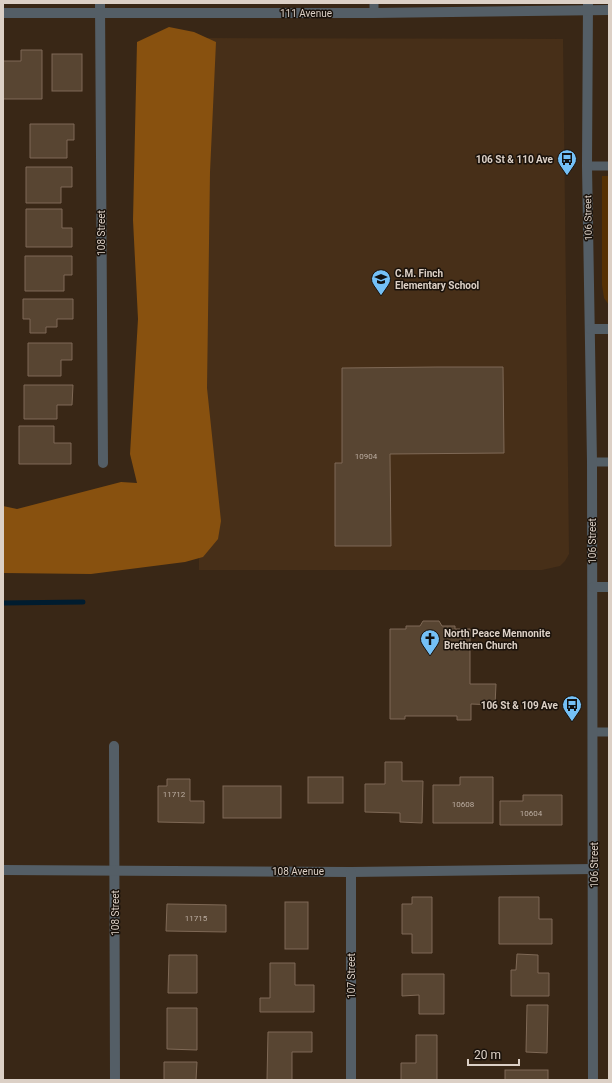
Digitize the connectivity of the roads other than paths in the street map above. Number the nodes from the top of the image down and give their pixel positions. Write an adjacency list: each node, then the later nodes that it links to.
1 (588, 6): 3 (street, 111 Avenue); 4 (street, 111 Avenue); 6 (street, 106 Street)
2 (100, 7): 3 (street, 111 Avenue); 5 (street, 111 Avenue); 12 (street, 108 Street)
3 (374, 8)
4 (609, 10)
5 (3, 13)
6 (587, 166): 7 (lane); 8 (street, 106 Street)
7 (609, 166)
8 (590, 328): 9 (street); 10 (street, 106 Street)
9 (609, 328)
10 (592, 462): 11 (lane); 13 (street, 106 Street)
11 (609, 462)
12 (102, 463)
13 (592, 587): 14 (street); 15 (street, 106 Street)
14 (609, 587)
15 (594, 732): 16 (lane); 18 (street, 106 Street)
16 (609, 732)
17 (114, 746): 20 (street, 108 Street)
18 (594, 869): 21 (street, 108 Avenue); 24 (street, 106 Street)
19 (3, 870): 20 (street, 108 Avenue)
20 (115, 870): 21 (street, 108 Avenue); 22 (street, 108 Street)
21 (351, 872): 23 (street, 107 Street)
22 (115, 1080)
23 (351, 1080)
24 (593, 1080)

